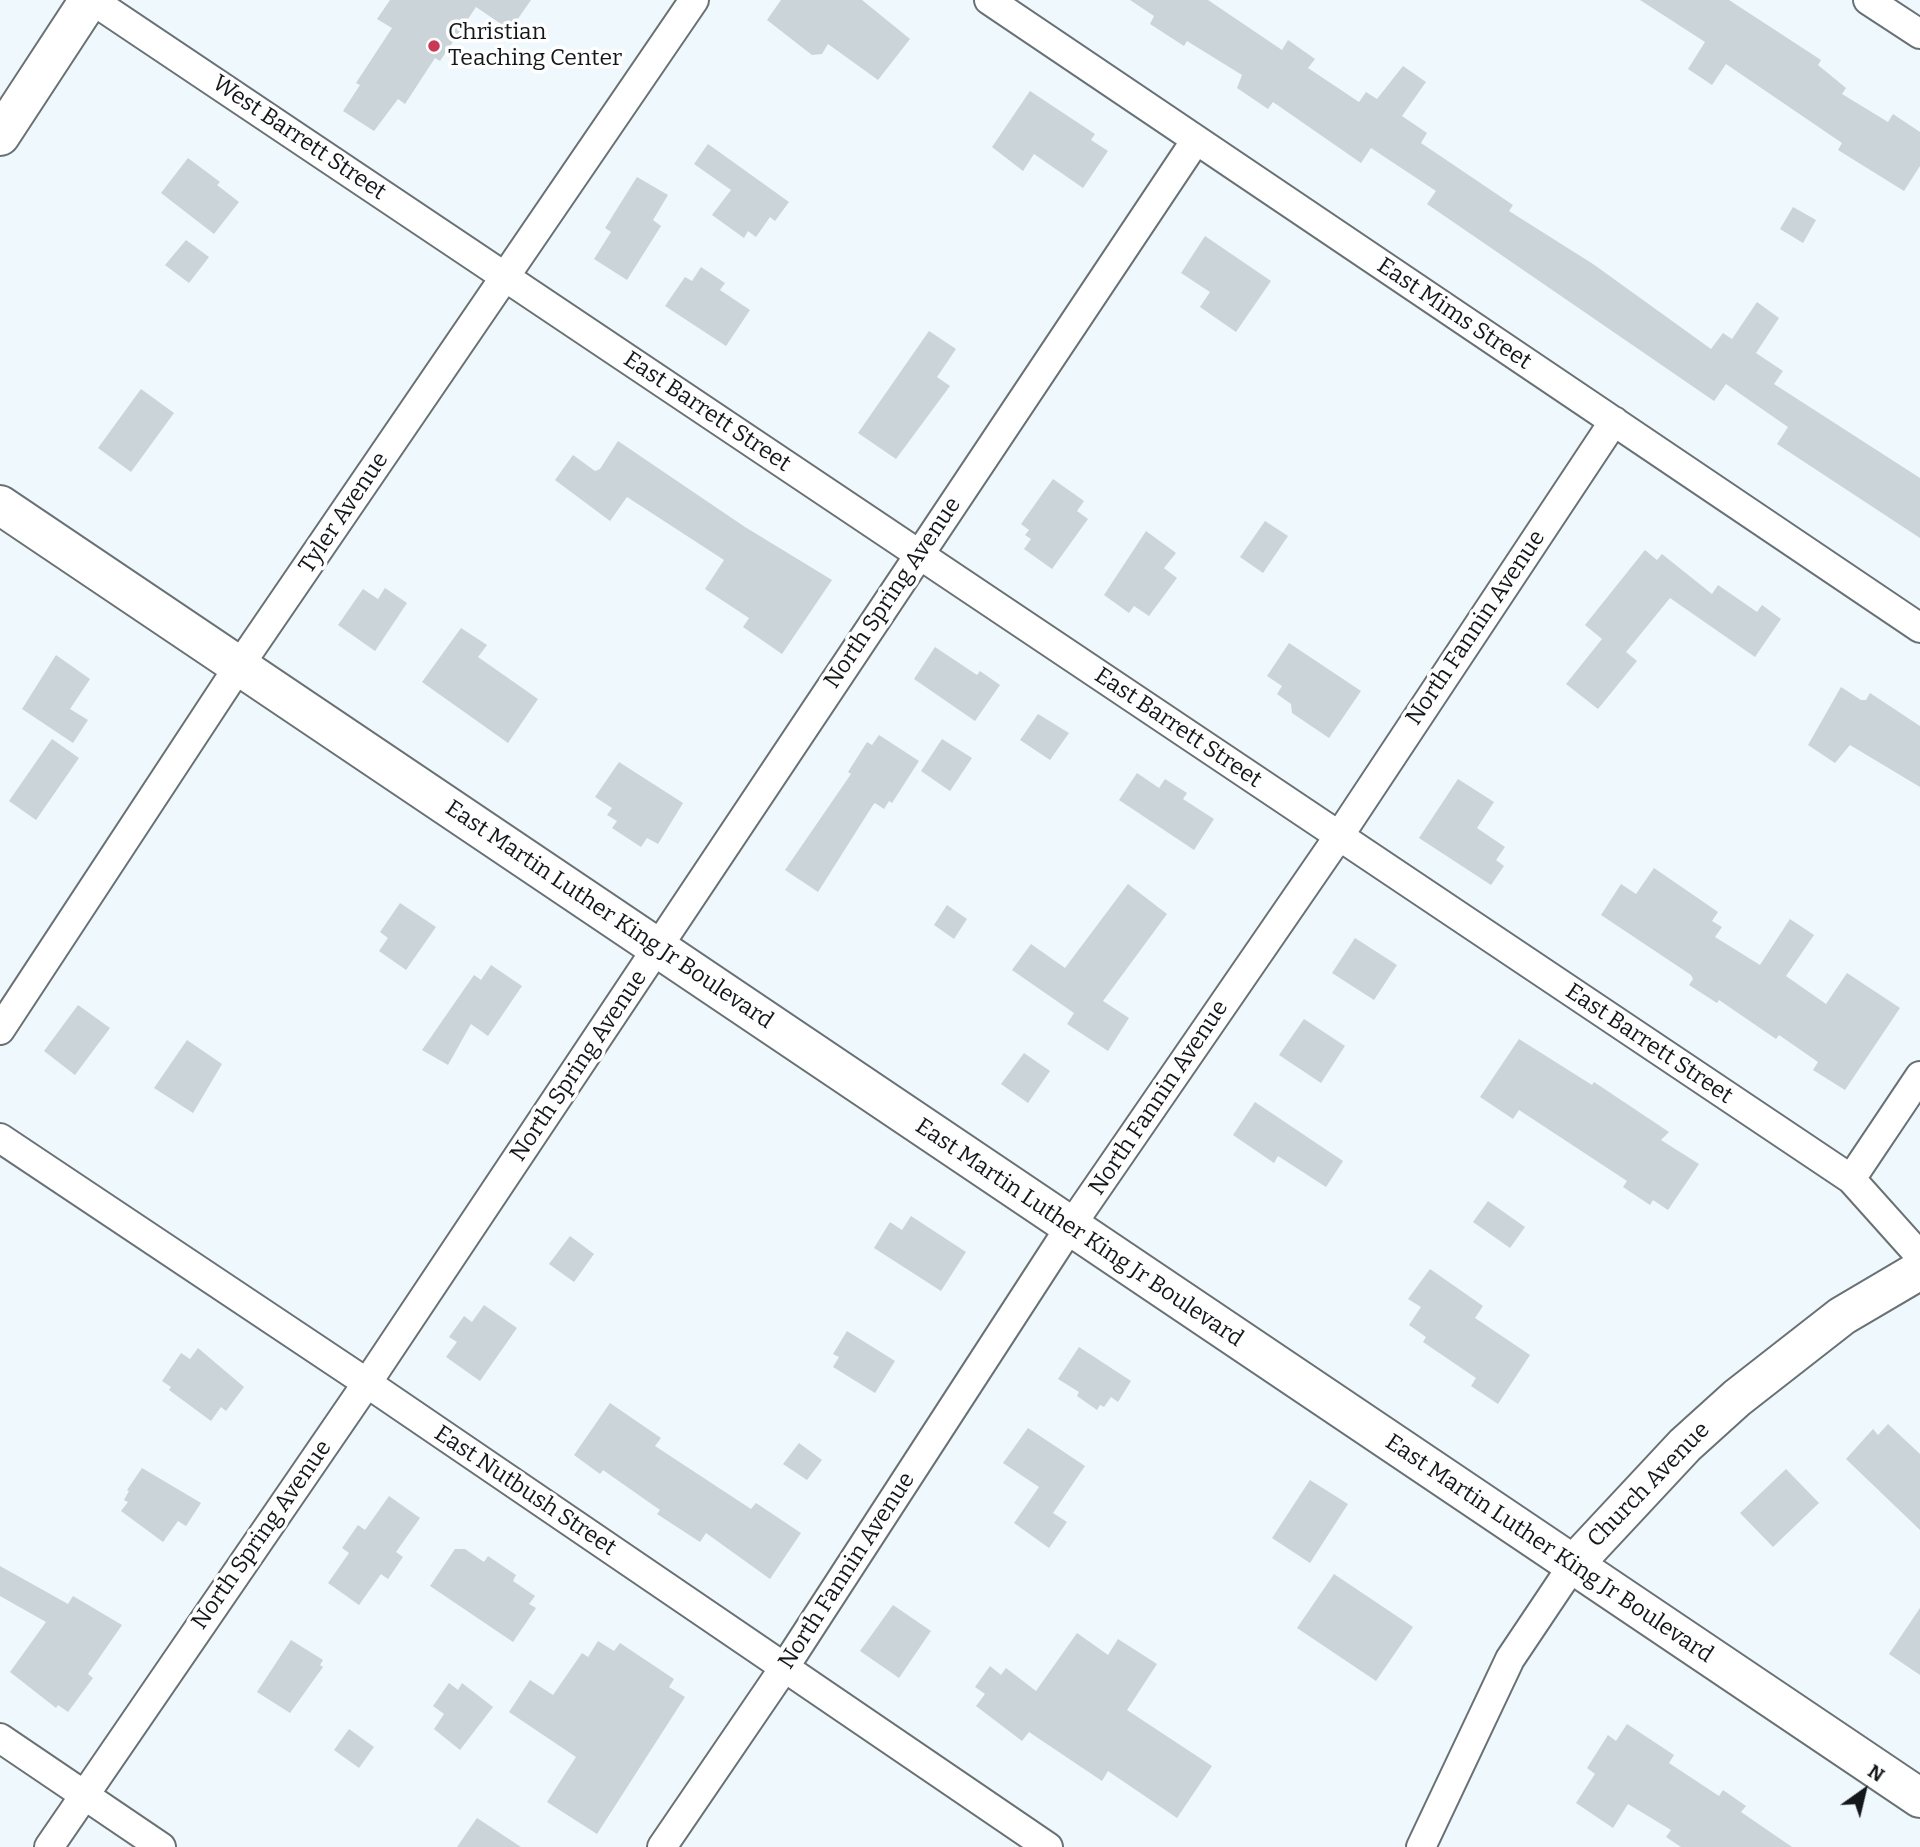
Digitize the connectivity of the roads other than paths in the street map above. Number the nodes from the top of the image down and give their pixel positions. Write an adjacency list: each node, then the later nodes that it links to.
1 (90, 0): 6 (main road); 8 (street, West Barrett Street)
2 (694, 0): 8 (street, Tyler Avenue)
3 (989, 0): 7 (street, East Mims Street)
4 (1868, 0): 5 (street)
5 (1920, 34)
6 (0, 136)
7 (1196, 140): 9 (street, East Mims Street); 11 (street, North Spring Avenue)
8 (506, 277): 11 (street, East Barrett Street); 13 (street, Tyler Avenue)
9 (1614, 421): 12 (street, East Mims Street); 14 (street, North Fannin Avenue)
10 (0, 505): 13 (main road, East Martin Luther King Jr Boulevard)
11 (919, 554): 14 (street, East Barrett Street); 15 (street, North Spring Avenue)
12 (1920, 628)
13 (239, 666): 15 (main road, East Martin Luther King Jr Boulevard); 16 (street, Tyler Avenue)
14 (1339, 836): 19 (street, East Barrett Street); 20 (street, North Fannin Avenue)
15 (658, 948): 20 (main road, East Martin Luther King Jr Boulevard); 23 (street, North Spring Avenue)
16 (0, 1030)
17 (1920, 1076): 19 (street)
18 (0, 1138): 23 (street, East Nutbush Street)
19 (1850, 1179): 21 (street, East Barrett Street)
20 (1070, 1227): 24 (main road, East Martin Luther King Jr Boulevard); 25 (street, North Fannin Avenue)
21 (1920, 1256)
22 (1920, 1270): 24 (main road, Church Avenue)
23 (367, 1382): 25 (street, East Nutbush Street); 27 (street, North Spring Avenue)
24 (1573, 1565): 28 (main road, East Martin Luther King Jr Boulevard); 33 (street, Church Avenue)
25 (784, 1668): 31 (street, North Fannin Avenue); 32 (street, East Nutbush Street)
26 (0, 1738): 27 (street)
27 (84, 1794): 29 (street, North Spring Avenue); 30 (street)
28 (1920, 1798)
29 (49, 1847)
30 (161, 1847)
31 (662, 1847)
32 (1048, 1847)
33 (1421, 1847)

